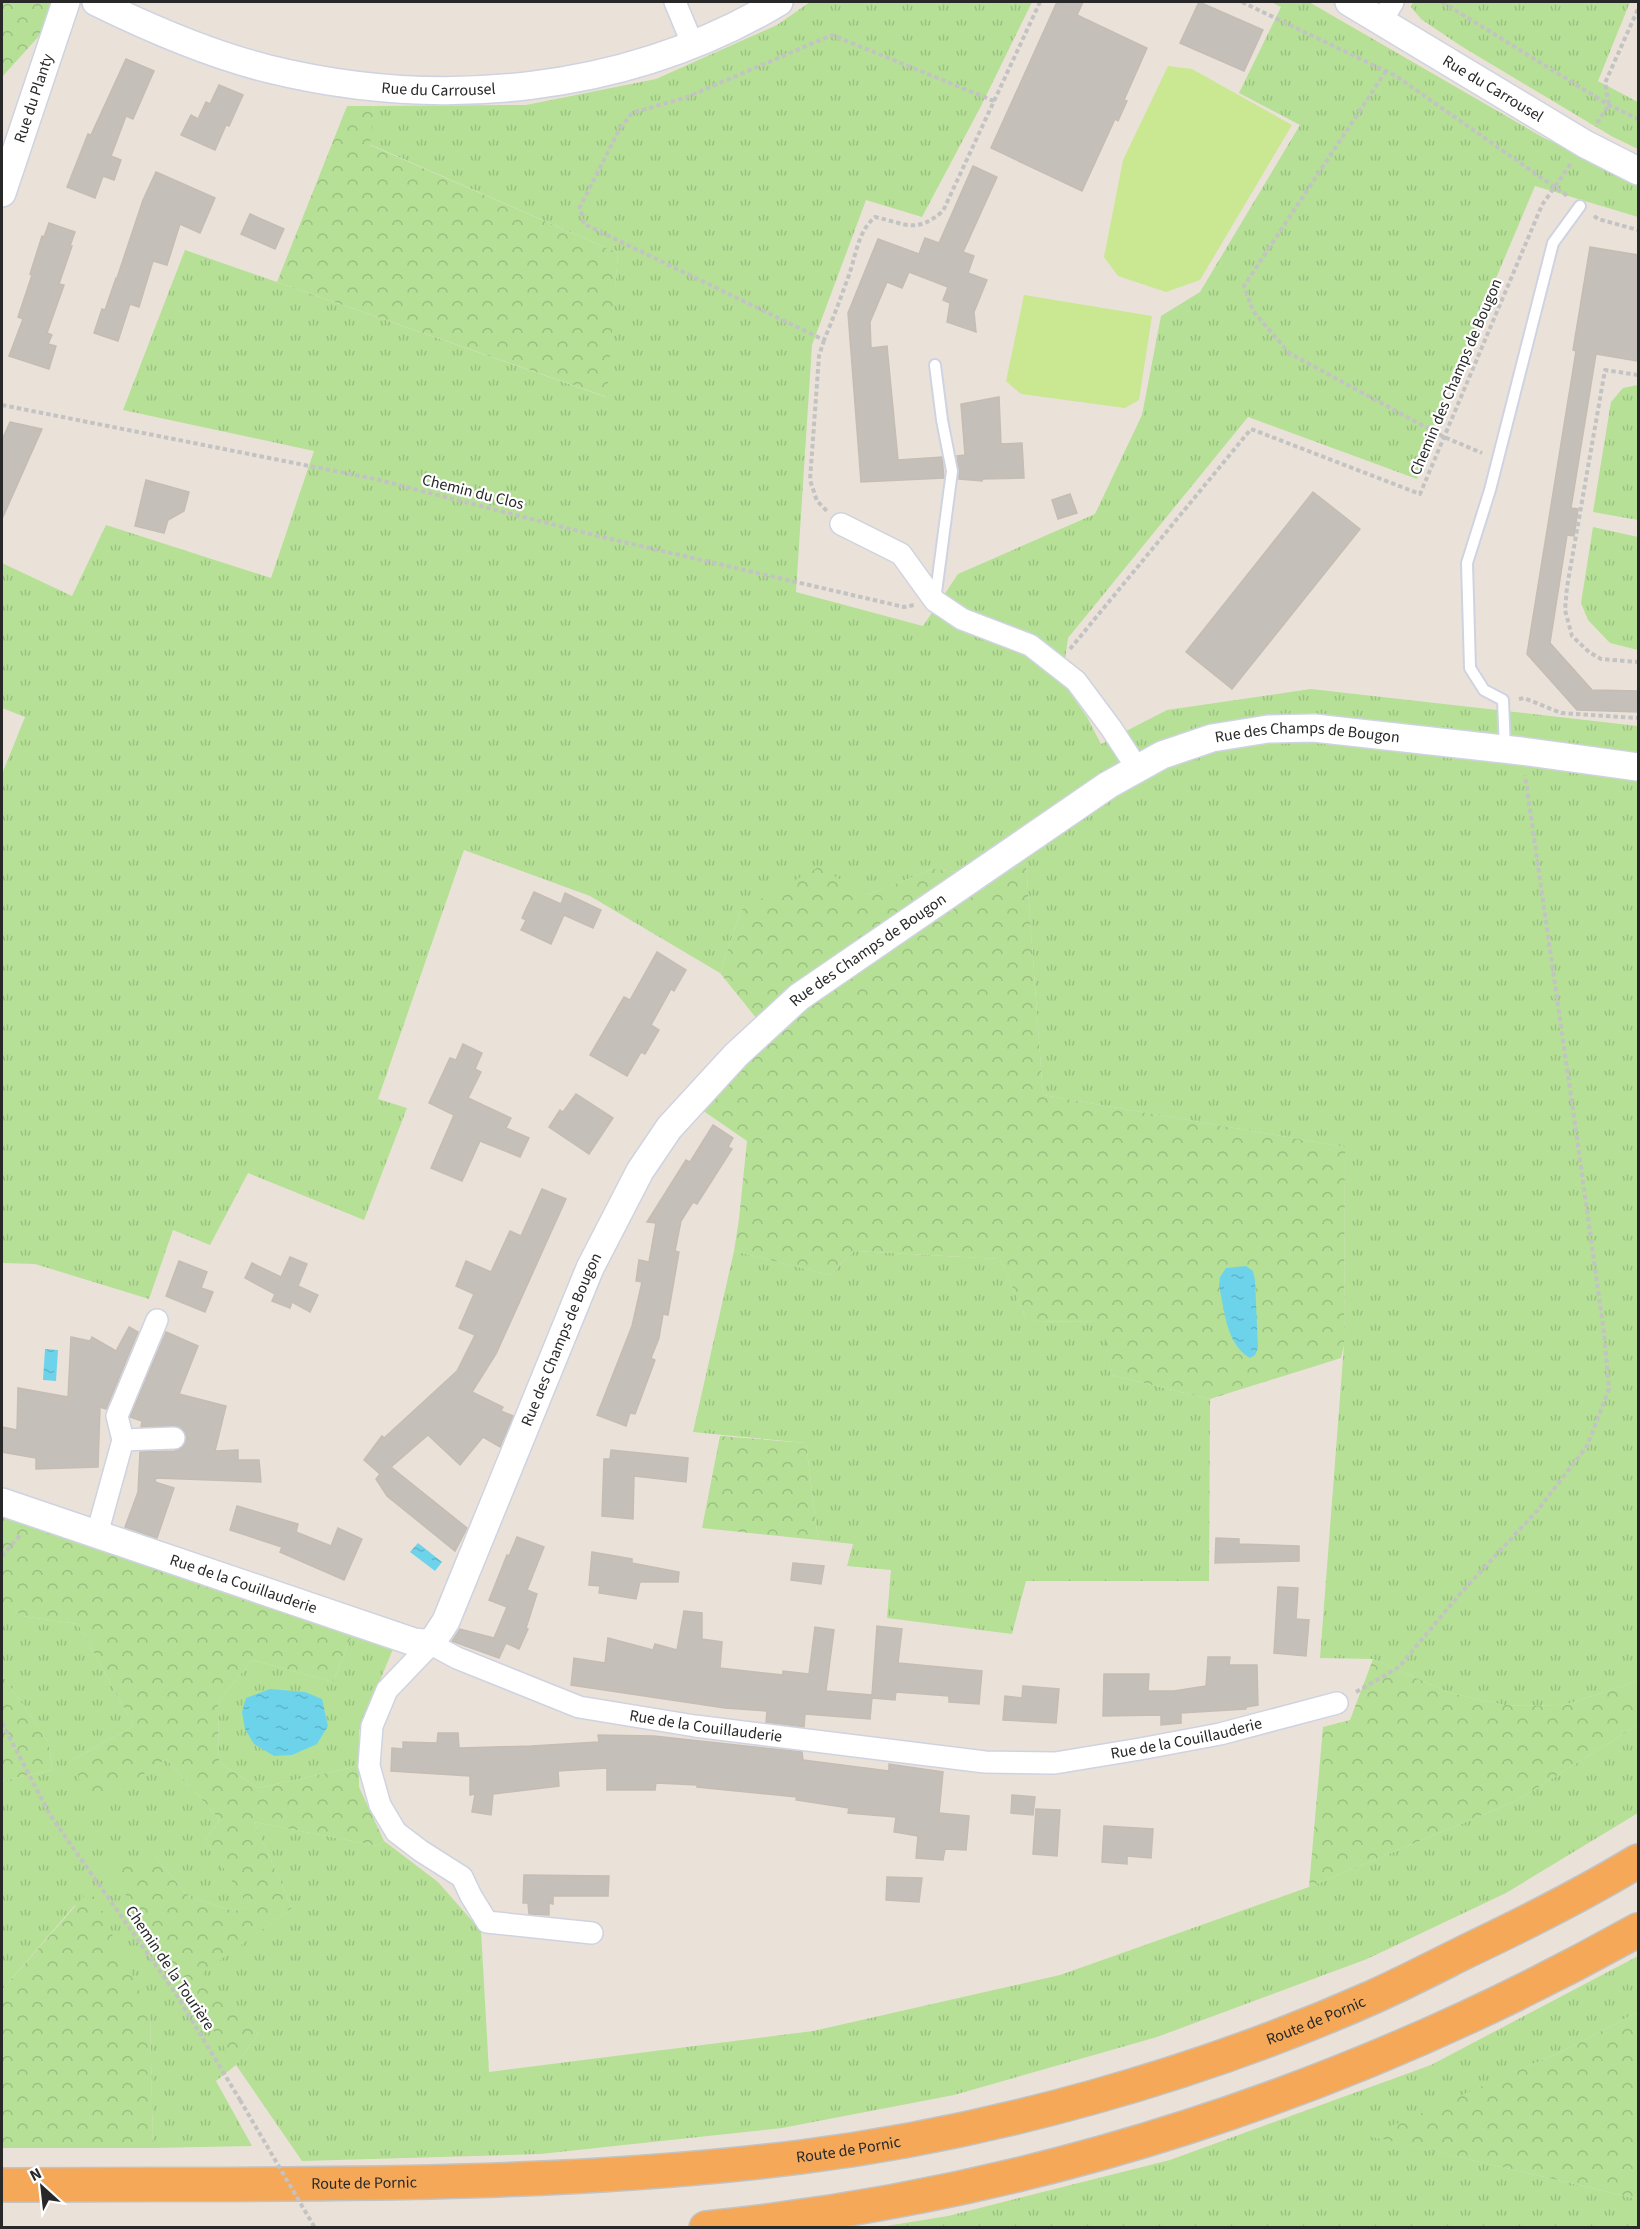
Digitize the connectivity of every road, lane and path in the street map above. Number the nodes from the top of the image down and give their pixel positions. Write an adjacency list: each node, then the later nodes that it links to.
1 (66, 2): 18 (street, Rue du Planty)
2 (96, 2): 11 (street, Rue du Carrousel)
3 (675, 2): 11 (street)
4 (779, 2): 11 (street, Rue du Carrousel)
5 (1040, 2): 13 (path)
6 (1242, 2): 12 (path)
7 (1349, 2): 10 (street, Rue du Carrousel)
8 (1442, 2): 14 (path)
9 (1638, 9): 14 (path)
10 (1388, 11): 16 (street, Rue du Carrousel)
11 (693, 45)
12 (1386, 71): 17 (path); 25 (path)
13 (994, 101): 21 (path); 21 (path)
14 (1609, 105): 15 (path)
15 (1638, 119)
16 (1638, 171)
17 (1555, 187): 19 (path); 25 (path, Chemin des Champs de Bougon)
18 (2, 193)
19 (1580, 206): 20 (path); 26 (lane)
20 (1638, 230)
21 (824, 340): 27 (path)
22 (935, 365): 28 (lane)
23 (1638, 375): 29 (path)
24 (2, 405): 28 (path, Chemin du Clos)
25 (1444, 437): 26 (path); 30 (path, Chemin des Champs de Bougon)
26 (1497, 460): 31 (lane)
27 (841, 524): 28 (street)
28 (935, 601): 30 (street)
29 (1638, 662)
30 (1056, 666): 35 (street)
31 (1503, 700): 32 (path); 33 (lane)
32 (1638, 718)
33 (1513, 750): 34 (street, Rue des Champs de Bougon); 35 (street, Rue des Champs de Bougon); 42 (path)
34 (1638, 767)
35 (1137, 768): 41 (street, Rue des Champs de Bougon)
36 (156, 1320): 38 (street)
37 (174, 1438): 38 (street)
38 (123, 1440): 40 (street)
39 (2, 1502): 40 (street, Rue de la Couillauderie)
40 (97, 1534): 41 (street, Rue de la Couillauderie)
41 (431, 1644): 42 (street, Rue de la Couillauderie); 48 (street)
42 (1337, 1703)
43 (2, 1723): 50 (path, Chemin de la Tourière, bridge)
44 (1638, 1838): 46 (highway)
45 (1638, 1861): 46 (highway, Route de Pornic)
46 (1558, 1907): 49 (highway, Route de Pornic)
47 (1638, 1930): 51 (highway)
48 (592, 1933)
49 (2, 2184)
50 (315, 2228)
51 (706, 2228)

